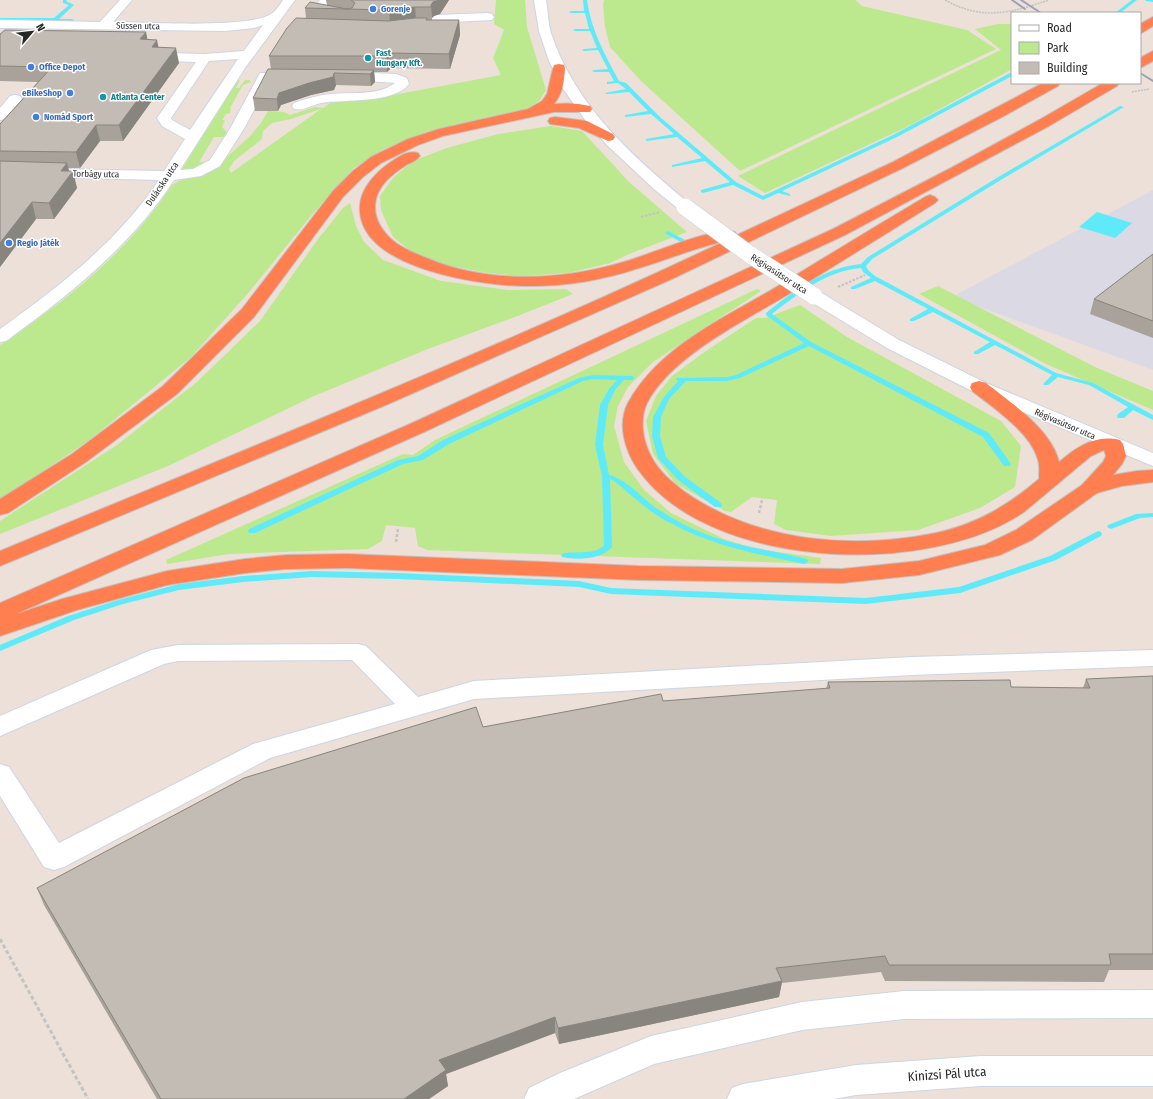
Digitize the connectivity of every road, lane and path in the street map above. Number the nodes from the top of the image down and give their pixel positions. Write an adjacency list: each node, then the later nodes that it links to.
1 (126, 0): 13 (street)
2 (289, 0): 8 (street, Dulácska utca)
3 (326, 0): 15 (street)
4 (540, 0): 25 (street, Régivasútsor utca)
5 (945, 0): 6 (path)
6 (1049, 0)
7 (432, 10): 10 (street)
8 (275, 17): 14 (street, Süssen utca); 19 (street, Dulácska utca)
9 (488, 17): 10 (street)
10 (426, 20): 17 (street)
11 (1153, 21): 18 (highway)
12 (0, 24): 13 (street, Süssen utca)
13 (104, 25): 14 (street, Süssen utca)
14 (239, 27): 19 (street)
15 (333, 27)
16 (284, 28): 19 (street)
17 (459, 28)
18 (1141, 29)
19 (264, 30): 20 (street, Dulácska utca)
20 (248, 54): 23 (street); 26 (street, Dulácska utca)
21 (1153, 55): 24 (highway)
22 (166, 57): 23 (street)
23 (205, 58): 39 (street)
24 (1141, 63)
25 (559, 68): 34 (street, Régivasútsor utca); 35 (highway)
26 (232, 75): 39 (street, Dulácska utca); 41 (street)
27 (330, 76): 33 (street)
28 (1051, 84): 47 (highway)
29 (1110, 84): 42 (highway)
30 (1149, 89): 31 (path)
31 (1132, 92)
32 (15, 99): 36 (street)
33 (299, 106)
34 (585, 109): 35 (highway); 38 (highway); 40 (street, Régivasútsor utca)
35 (525, 115): 57 (highway)
36 (0, 116)
37 (259, 117): 41 (street)
38 (544, 120): 40 (highway); 47 (highway)
39 (192, 137): 44 (street, Dulácska utca)
40 (608, 137): 51 (street, Régivasútsor utca, bridge)
41 (215, 163): 44 (street, Torbágy utca)
42 (956, 171): 55 (highway); 59 (highway)
43 (0, 172): 44 (street, Torbágy utca)
44 (168, 176): 50 (street, Dulácska utca)
45 (660, 212): 46 (path)
46 (641, 217)
47 (781, 222): 58 (highway)
48 (865, 276): 49 (path)
49 (840, 292)
50 (0, 337)
51 (979, 387): 52 (street, Régivasútsor utca); 55 (highway)
52 (1113, 444): 53 (street, Régivasútsor utca); 55 (highway); 56 (highway)
53 (1153, 460)
54 (1153, 476): 56 (highway)
55 (1049, 481)
56 (1088, 489): 60 (highway)
57 (0, 508)
58 (0, 559)
59 (0, 612)
60 (0, 628)
61 (1153, 658): 62 (street)
62 (413, 707): 63 (street); 64 (street)
63 (0, 727)
64 (0, 774)
65 (0, 938): 68 (path)
66 (1153, 1004): 69 (street)
67 (1153, 1071): 70 (street, Kinizsi Pál utca)
68 (88, 1099)
69 (540, 1099)
70 (743, 1099)

